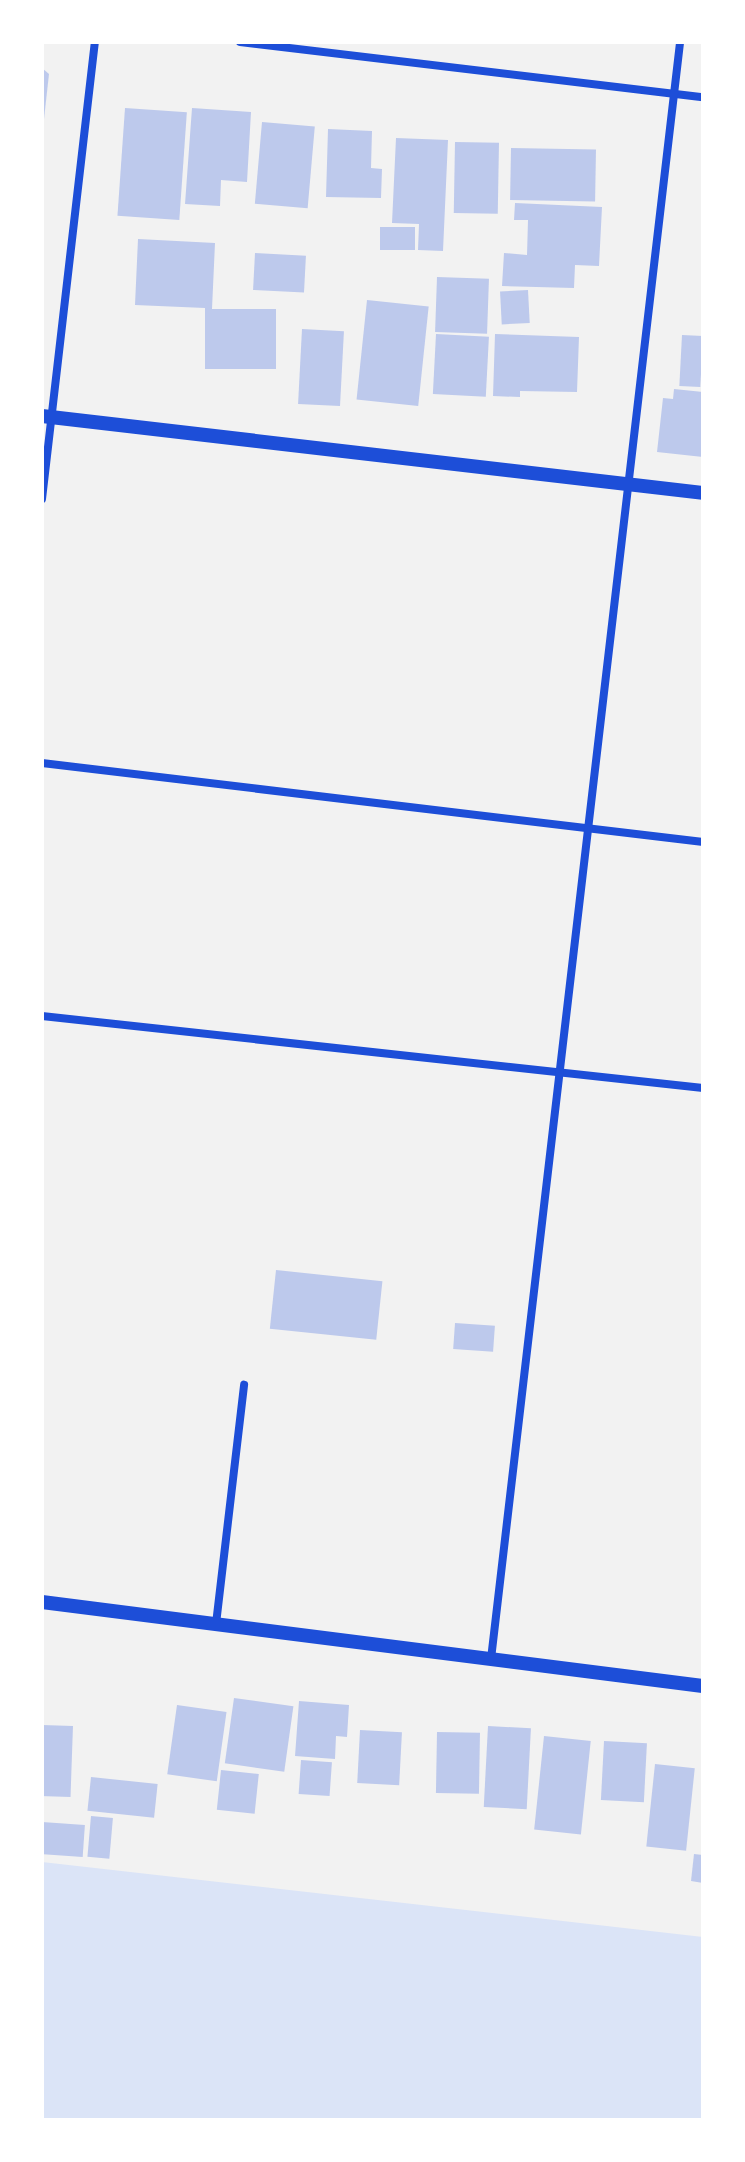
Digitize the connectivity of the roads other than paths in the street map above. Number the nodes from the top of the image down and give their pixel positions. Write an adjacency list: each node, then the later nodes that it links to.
1 (95, 42): 6 (street)
2 (240, 42): 4 (street)
3 (680, 42): 4 (street)
4 (674, 93): 5 (street); 7 (street)
5 (703, 97)
6 (47, 417): 7 (street); 9 (street)
7 (629, 484): 8 (street); 11 (street)
8 (703, 493)
9 (42, 499)
10 (42, 763): 11 (street)
11 (588, 828): 12 (street); 14 (street)
12 (703, 842)
13 (42, 1016): 14 (street)
14 (560, 1070): 15 (street); 19 (street)
15 (703, 1088)
16 (244, 1385): 18 (street)
17 (42, 1602): 18 (street)
18 (216, 1624): 19 (street)
19 (491, 1659): 20 (street)
20 (703, 1686)

